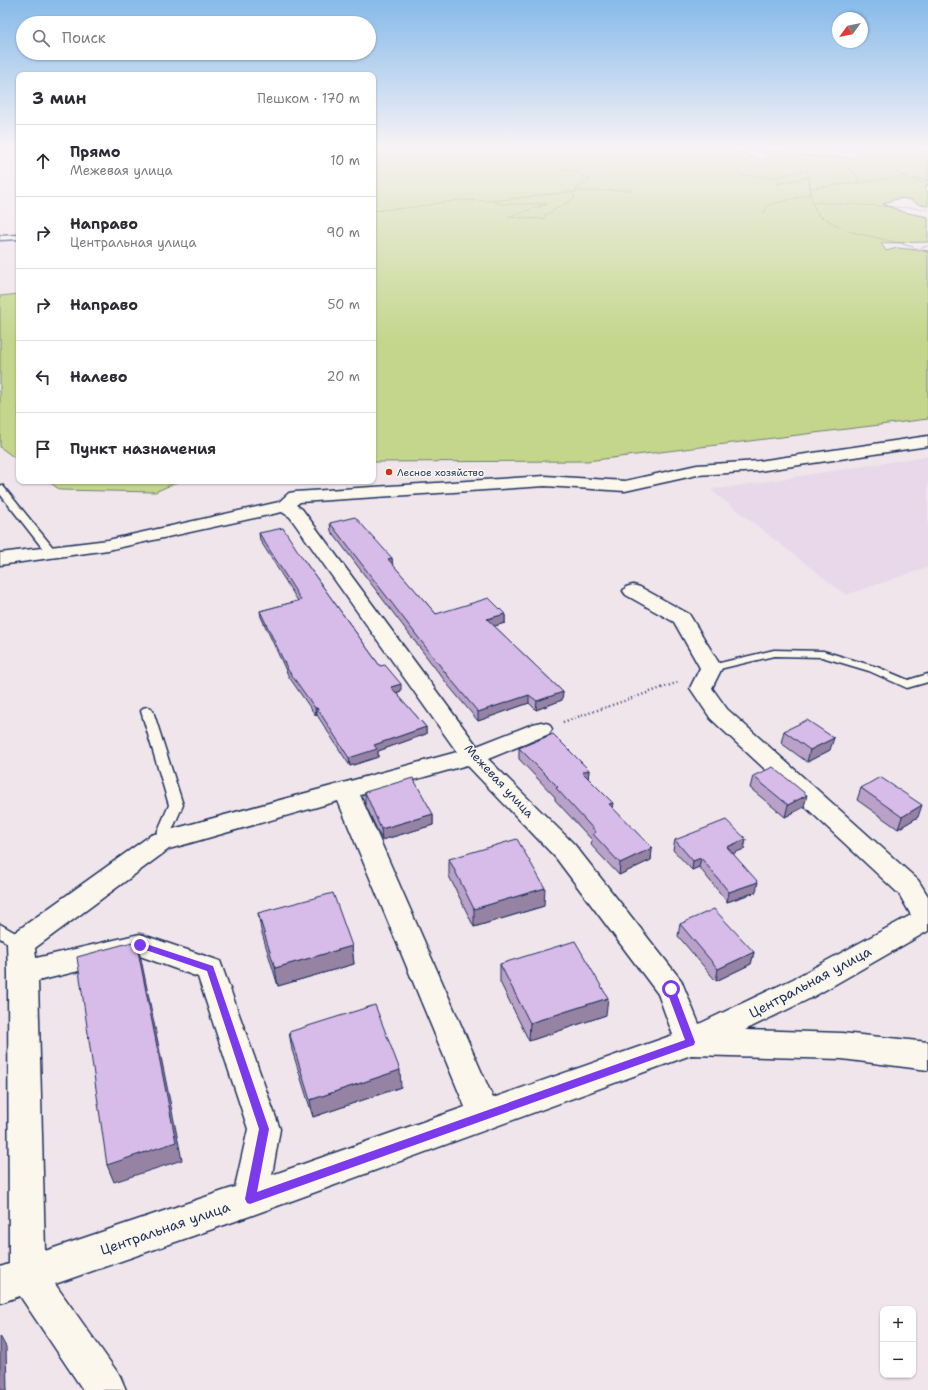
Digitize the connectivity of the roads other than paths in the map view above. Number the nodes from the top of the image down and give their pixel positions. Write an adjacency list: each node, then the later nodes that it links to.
1 (16, 236): 2 (lane)
2 (0, 238)
3 (928, 441): 5 (street)
4 (0, 488): 6 (lane)
5 (285, 506): 6 (street); 13 (street, Межевая улица)
6 (51, 552): 7 (street)
7 (0, 559)
8 (633, 591): 9 (street)
9 (711, 668): 10 (lane); 16 (street)
10 (928, 678)
11 (147, 711): 15 (lane)
12 (541, 729): 13 (street)
13 (472, 756): 14 (street); 19 (street, Межевая улица)
14 (346, 790): 15 (street); 21 (street)
15 (160, 842): 17 (street)
16 (927, 919): 19 (street, Центральная улица)
17 (10, 936): 18 (street)
18 (23, 973): 22 (street); 23 (street)
19 (691, 1042): 20 (street, Центральная улица); 21 (street, Центральная улица)
20 (928, 1056)
21 (485, 1116): 22 (street, Центральная улица)
22 (250, 1199): 23 (street, Центральная улица)
23 (13, 1280): 24 (street)
24 (106, 1390)

